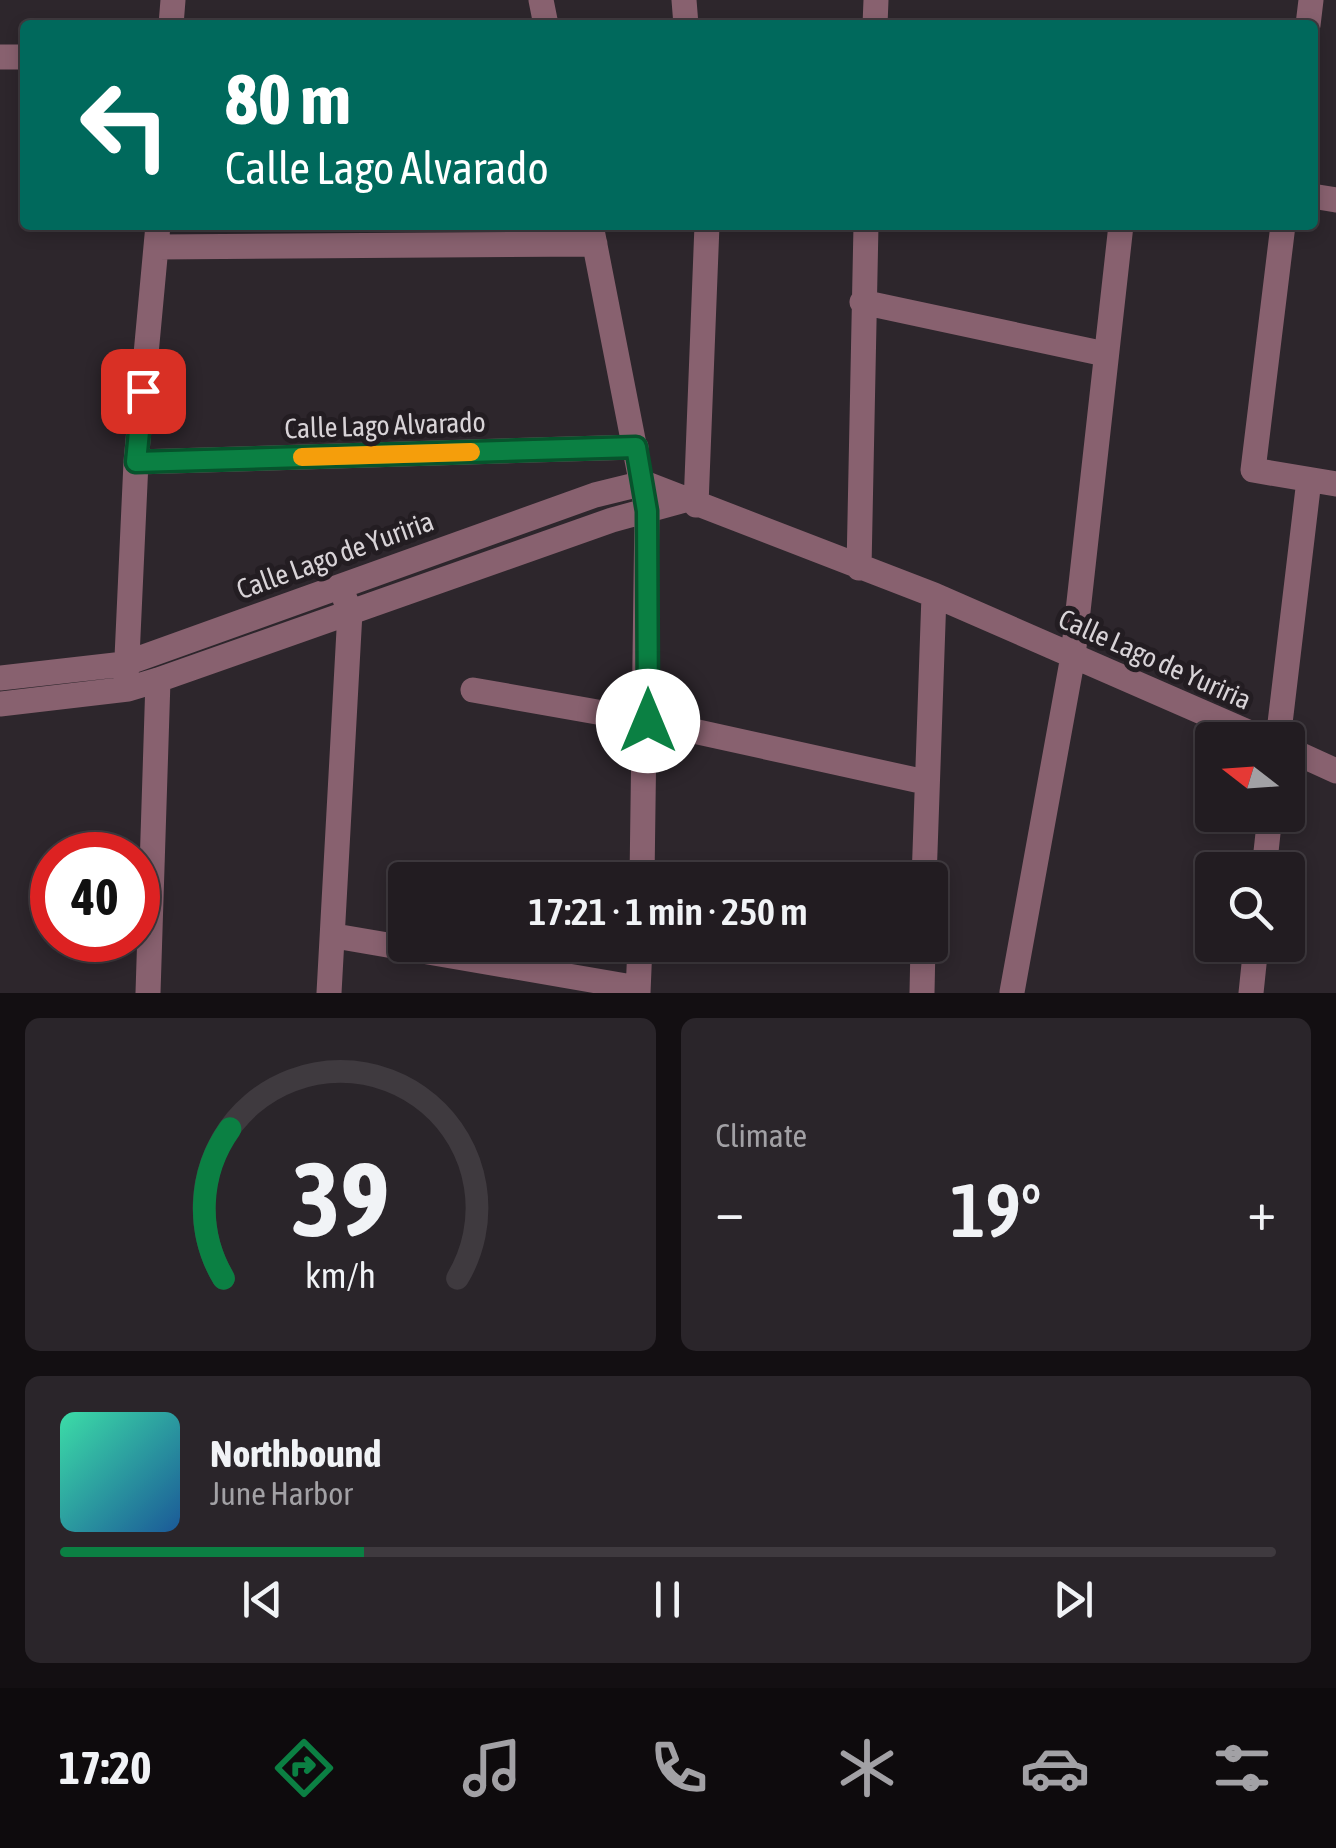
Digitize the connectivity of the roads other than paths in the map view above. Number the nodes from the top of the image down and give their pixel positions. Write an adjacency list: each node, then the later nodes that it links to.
1 (708, 230): 14 (street)
2 (866, 230): 7 (street)
3 (1121, 230): 8 (street)
4 (1282, 230): 11 (street)
5 (593, 234): 6 (street); 9 (street)
6 (157, 236): 10 (street)
7 (862, 302): 8 (street); 16 (street)
8 (1105, 354): 20 (street)
9 (636, 447): 10 (street, Calle Lago Alvarado); 12 (street)
10 (136, 462): 21 (street)
11 (1309, 480): 13 (street); 28 (street)
12 (644, 483): 14 (street, Calle Lago de Yuriria); 15 (street); 17 (street, Calle Lago de Yuriria)
13 (1336, 484)
14 (690, 503): 15 (street, Calle Lago de Yuriria); 16 (street, Calle Lago de Yuriria)
15 (647, 511): 19 (street, Calle Lago de Yuriria); 26 (street)
16 (859, 568): 18 (street, Calle Lago de Yuriria)
17 (340, 584): 19 (street); 21 (street, Calle Lago de Yuriria)
18 (934, 596): 20 (street, Calle Lago de Yuriria); 31 (street)
19 (350, 612): 23 (street, Calle Lago de Yuriria); 34 (street)
20 (1073, 656): 27 (street, Calle Lago de Yuriria); 39 (street)
21 (126, 676): 22 (street, Calle Lago de Yuriria); 23 (street, Calle Lago de Yuriria); 25 (street, Calle Lago de Yuriria)
22 (0, 678)
23 (158, 680): 40 (street)
24 (473, 690): 26 (street)
25 (0, 704)
26 (648, 721): 31 (street); 32 (street)
27 (1225, 722)
28 (1280, 722)
29 (1305, 757): 30 (street)
30 (1336, 771)
31 (925, 782): 33 (street)
32 (643, 862)
33 (924, 862)
34 (335, 936): 38 (street); 41 (street)
35 (639, 962): 38 (street)
36 (922, 962): 42 (street)
37 (1254, 962): 43 (street)
38 (638, 990)
39 (1012, 992)
40 (148, 993)
41 (329, 993)
42 (922, 993)
43 (1251, 993)

